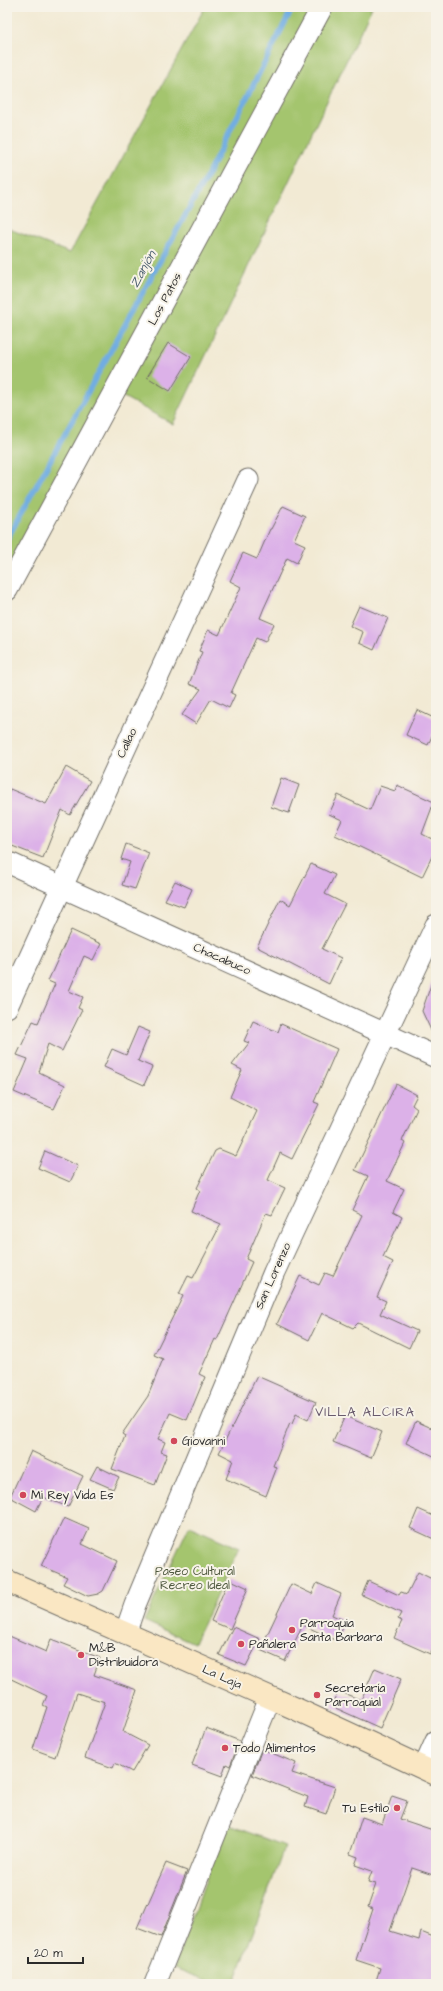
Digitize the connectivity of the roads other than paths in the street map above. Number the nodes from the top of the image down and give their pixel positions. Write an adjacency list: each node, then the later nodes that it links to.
1 (322, 7): 3 (street, Los Patos)
2 (248, 480): 5 (street, Callao)
3 (7, 590)
4 (7, 862): 5 (street, Chacabuco)
5 (62, 887): 7 (street, Callao); 8 (street, Chacabuco)
6 (436, 925): 8 (street, San Lorenzo)
7 (7, 1007)
8 (384, 1033): 9 (street, Chacabuco); 11 (street, San Lorenzo)
9 (436, 1057)
10 (7, 1581): 11 (main road, La Laja)
11 (125, 1634): 12 (main road, La Laja)
12 (270, 1698): 14 (main road, La Laja); 15 (street)
13 (436, 1742): 14 (street)
14 (430, 1771)
15 (155, 1984)

